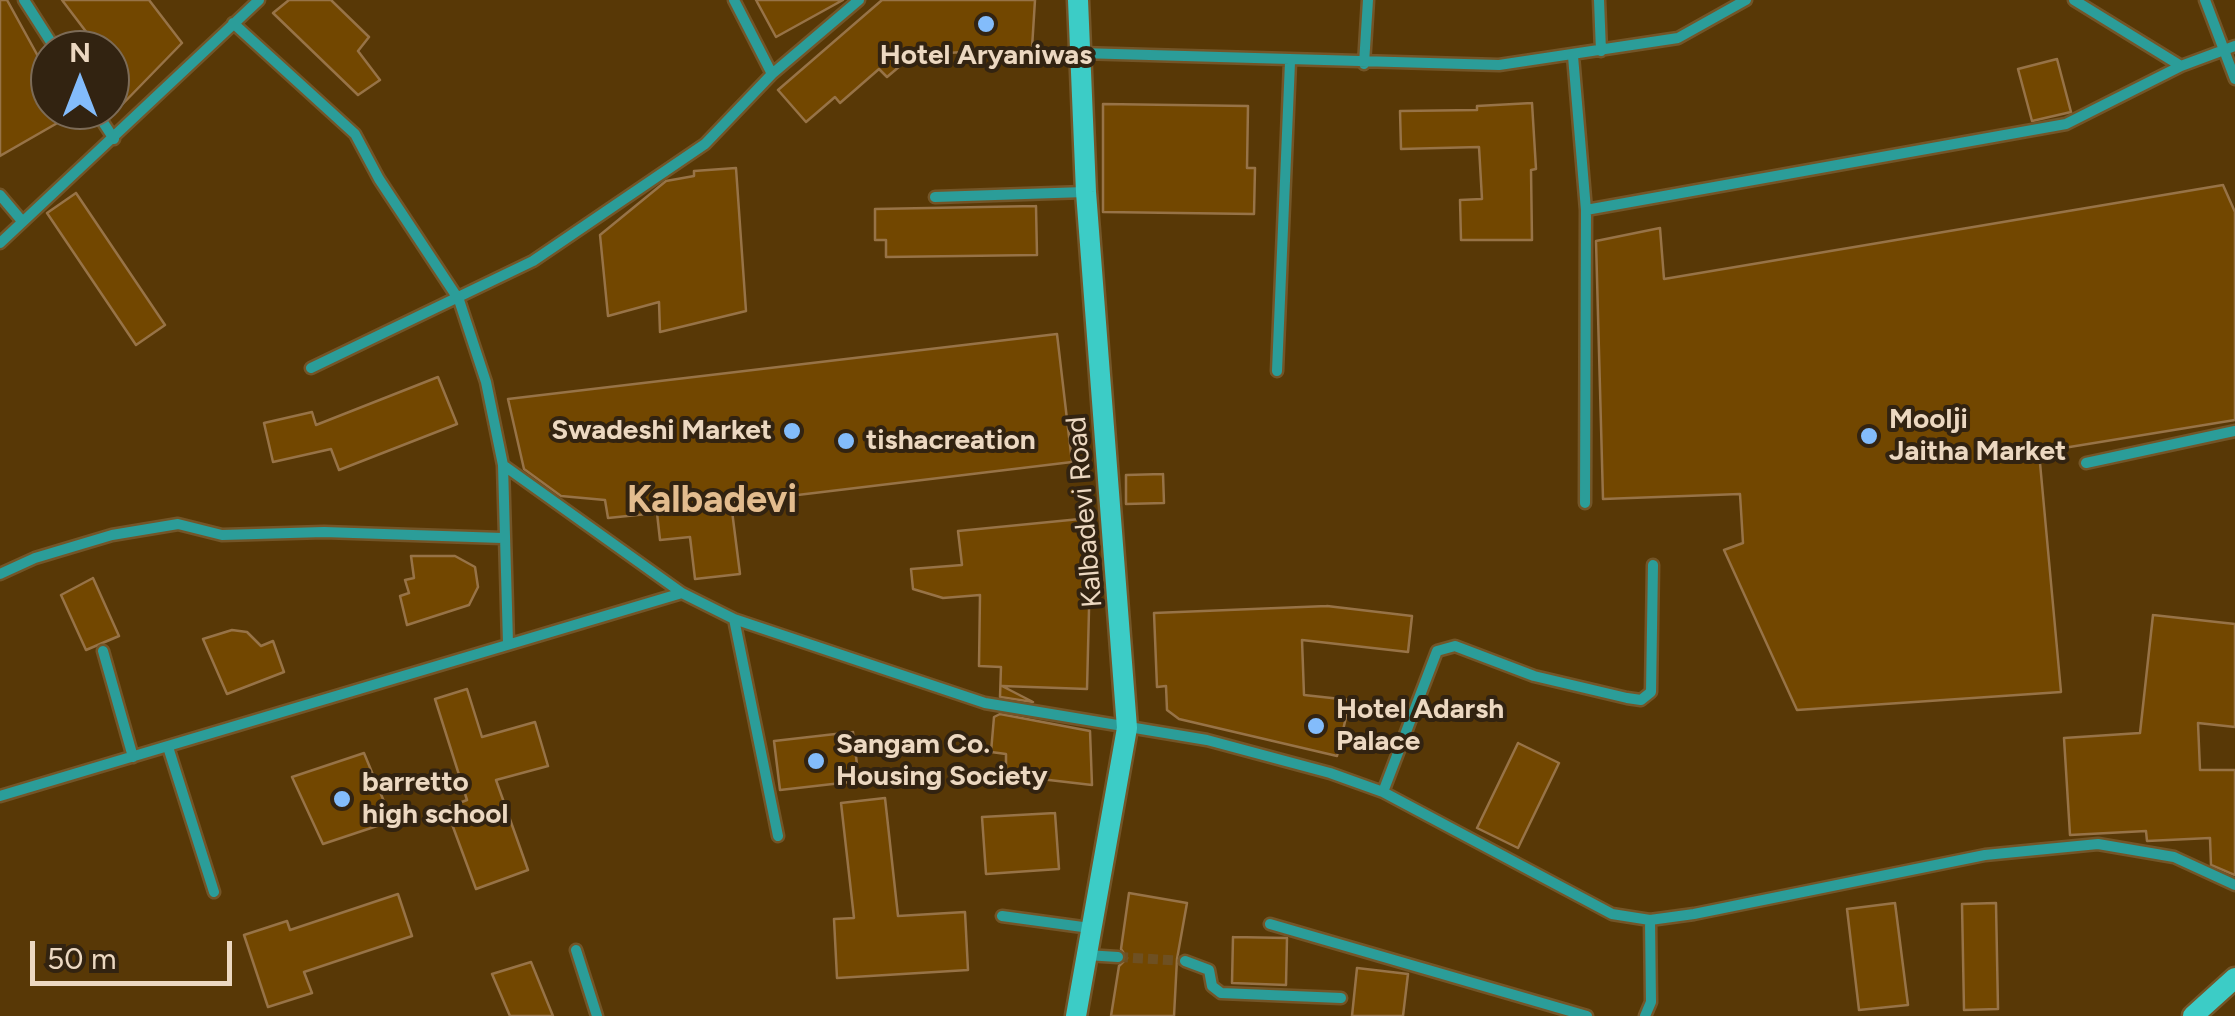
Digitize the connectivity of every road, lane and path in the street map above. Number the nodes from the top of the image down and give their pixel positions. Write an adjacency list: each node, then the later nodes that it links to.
1 (24, 0): 12 (street)
2 (259, 0): 11 (street)
3 (734, 0): 20 (street)
4 (859, 0): 20 (street)
5 (1078, 0): 15 (main road, Kalbadevi Road)
6 (1368, 0): 18 (street)
7 (1598, 0): 14 (street)
8 (1746, 0): 14 (street)
9 (2074, 0): 19 (street)
10 (2206, 0): 13 (street)
11 (233, 23): 23 (street); 30 (street)
12 (43, 30)
13 (2230, 49): 19 (street); 21 (street)
14 (1601, 52): 16 (street)
15 (1080, 53): 17 (street); 24 (main road, Kalbadevi Road)
16 (1573, 56): 18 (street); 27 (street)
17 (1290, 62): 18 (street); 32 (street)
18 (1364, 64)
19 (2181, 66): 27 (street)
20 (772, 74): 30 (street)
21 (2235, 79)
22 (108, 130): 23 (street)
23 (114, 139): 28 (street)
24 (1086, 192): 26 (street); 44 (main road, Kalbadevi Road)
25 (0, 195): 28 (street)
26 (935, 196)
27 (1586, 210): 36 (street)
28 (22, 221): 29 (street)
29 (0, 243)
30 (459, 300): 31 (street); 35 (street)
31 (311, 368)
32 (1277, 371)
33 (2235, 431): 34 (street)
34 (2086, 464)
35 (503, 465): 37 (street); 40 (street)
36 (1585, 503)
37 (502, 538): 39 (street); 42 (street)
38 (1653, 565): 47 (street)
39 (0, 574)
40 (682, 593): 41 (street); 42 (street)
41 (734, 619): 44 (street); 49 (street)
42 (508, 643): 45 (street)
43 (103, 651): 46 (street)
44 (1127, 728): 47 (street); 55 (main road, Kalbadevi Road)
45 (168, 747): 46 (street); 51 (street)
46 (132, 757): 48 (street)
47 (1383, 792): 53 (street)
48 (0, 796)
49 (778, 836)
50 (2235, 885): 53 (street)
51 (214, 892)
52 (1002, 916): 55 (street)
53 (1650, 920): 65 (street)
54 (1270, 924): 64 (street)
55 (1090, 928): 57 (main road, Kalbadevi Road)
56 (576, 950): 62 (street)
57 (1085, 956): 58 (street); 63 (main road, Kalbadevi Road)
58 (1118, 957)
59 (1185, 961): 61 (street)
60 (2235, 978): 66 (main road)
61 (1341, 998)
62 (596, 1016)
63 (1076, 1016)
64 (1587, 1016)
65 (1645, 1016)
66 (2193, 1016)

